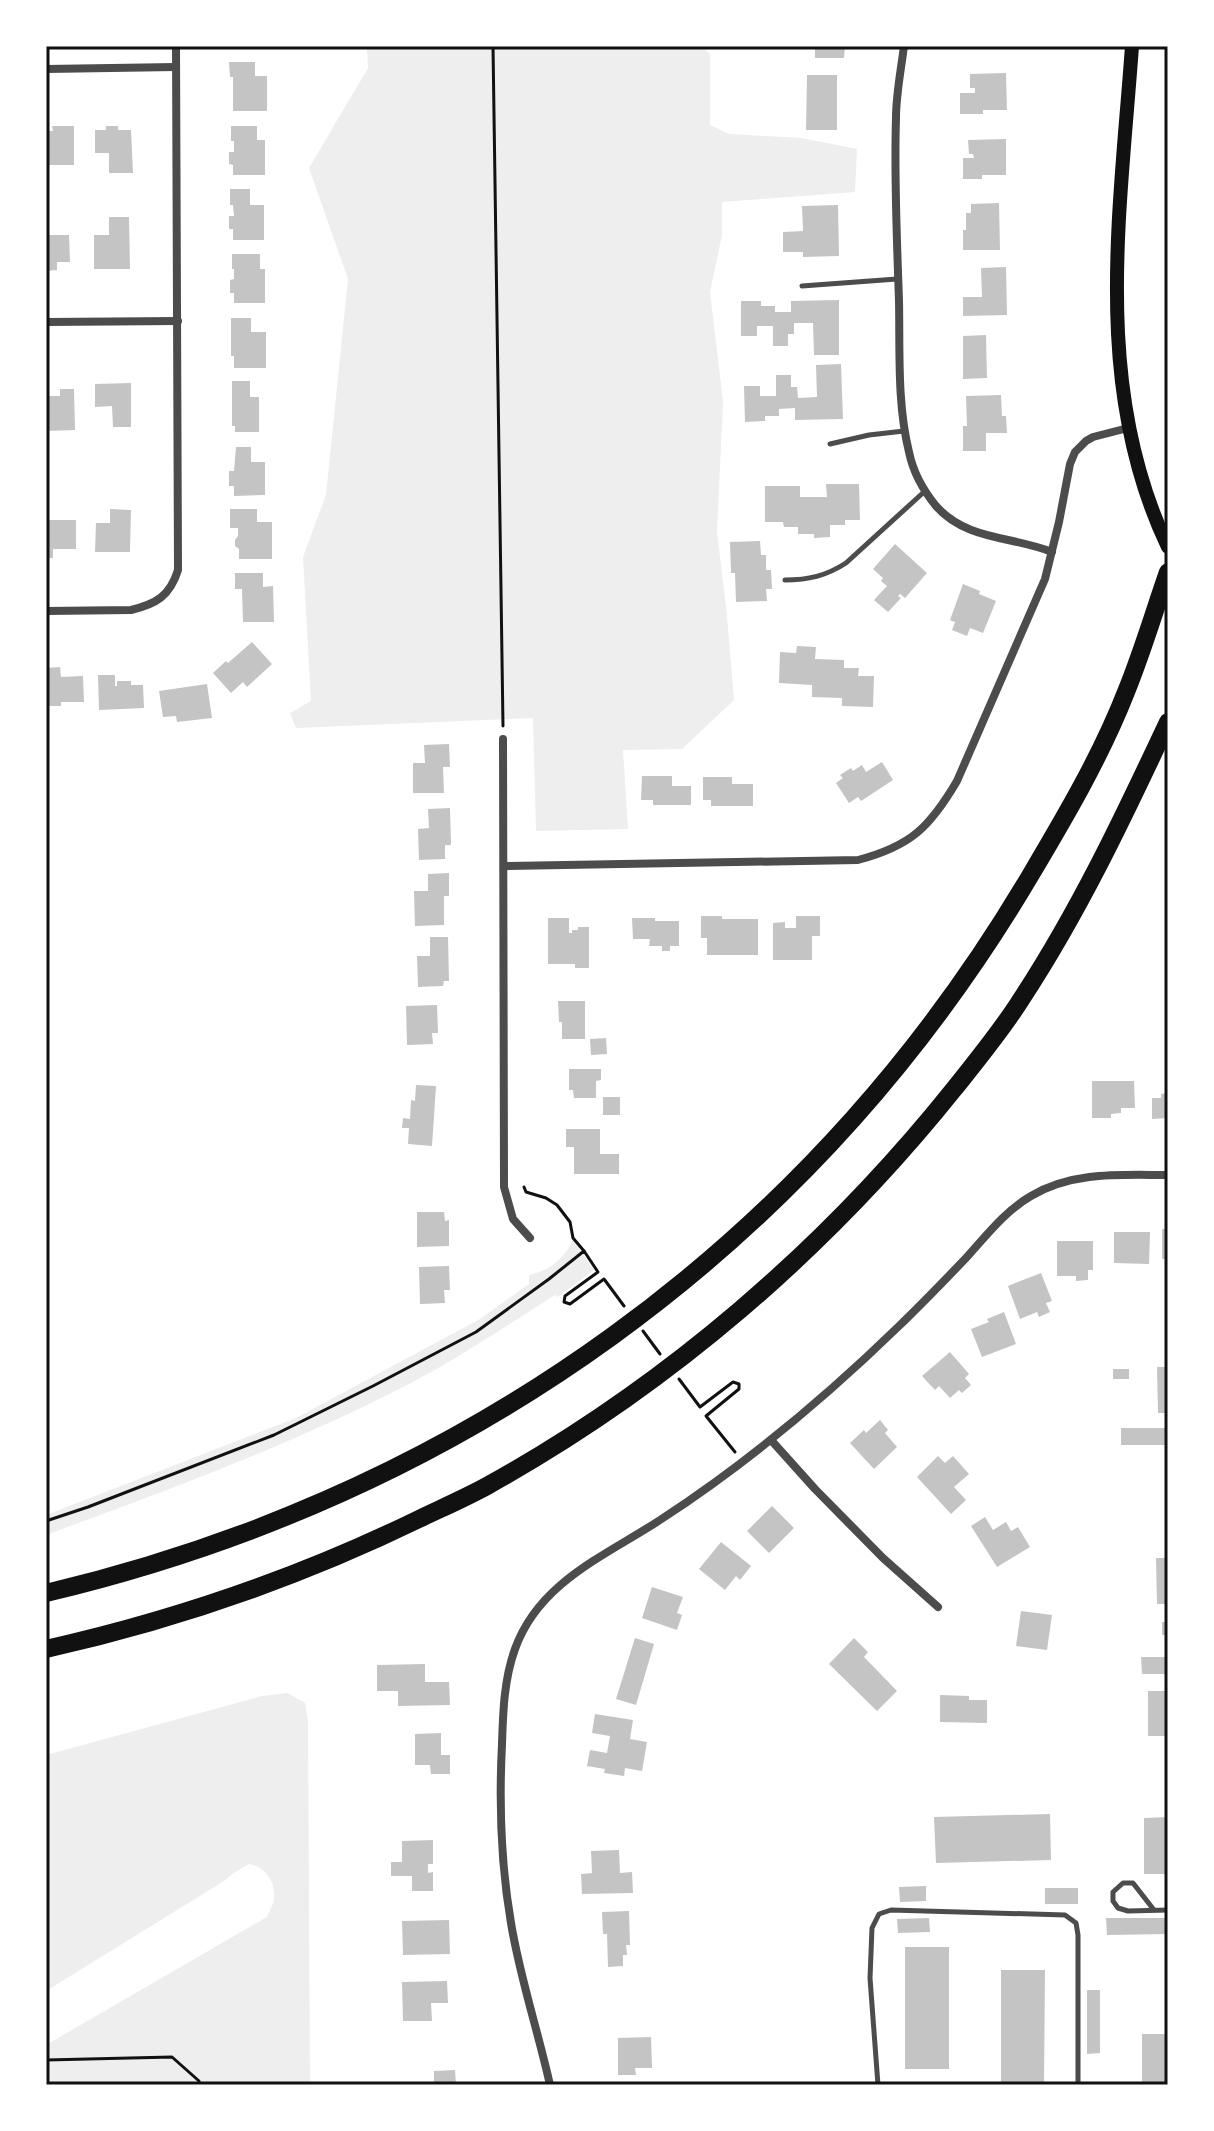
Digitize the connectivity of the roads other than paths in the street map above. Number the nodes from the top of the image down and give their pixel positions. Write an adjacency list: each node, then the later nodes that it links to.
1 (176, 46): 4 (street)
2 (904, 46): 6 (street)
3 (1132, 46): 10 (main road)
4 (176, 67): 5 (street); 8 (street)
5 (46, 69)
6 (898, 279): 7 (lane); 11 (street)
7 (802, 286)
8 (178, 321): 9 (street); 18 (street)
9 (46, 322)
10 (1128, 428): 14 (main road); 15 (street)
11 (904, 431): 12 (lane); 13 (street)
12 (830, 444)
13 (925, 491): 15 (street); 17 (lane)
14 (1168, 547)
15 (1052, 552): 21 (street)
16 (1168, 572): 25 (highway)
17 (785, 580)
18 (46, 611)
19 (1168, 722): 27 (highway)
20 (503, 739): 21 (street)
21 (504, 866): 23 (street)
22 (1168, 1175): 24 (street)
23 (530, 1238)
24 (771, 1440): 26 (street); 30 (street)
25 (46, 1593)
26 (938, 1607)
27 (46, 1649)
28 (1154, 1910): 28 (lane); 29 (lane)
29 (1168, 1910)
30 (550, 2085)
31 (878, 2085): 32 (lane)
32 (1078, 2085)

